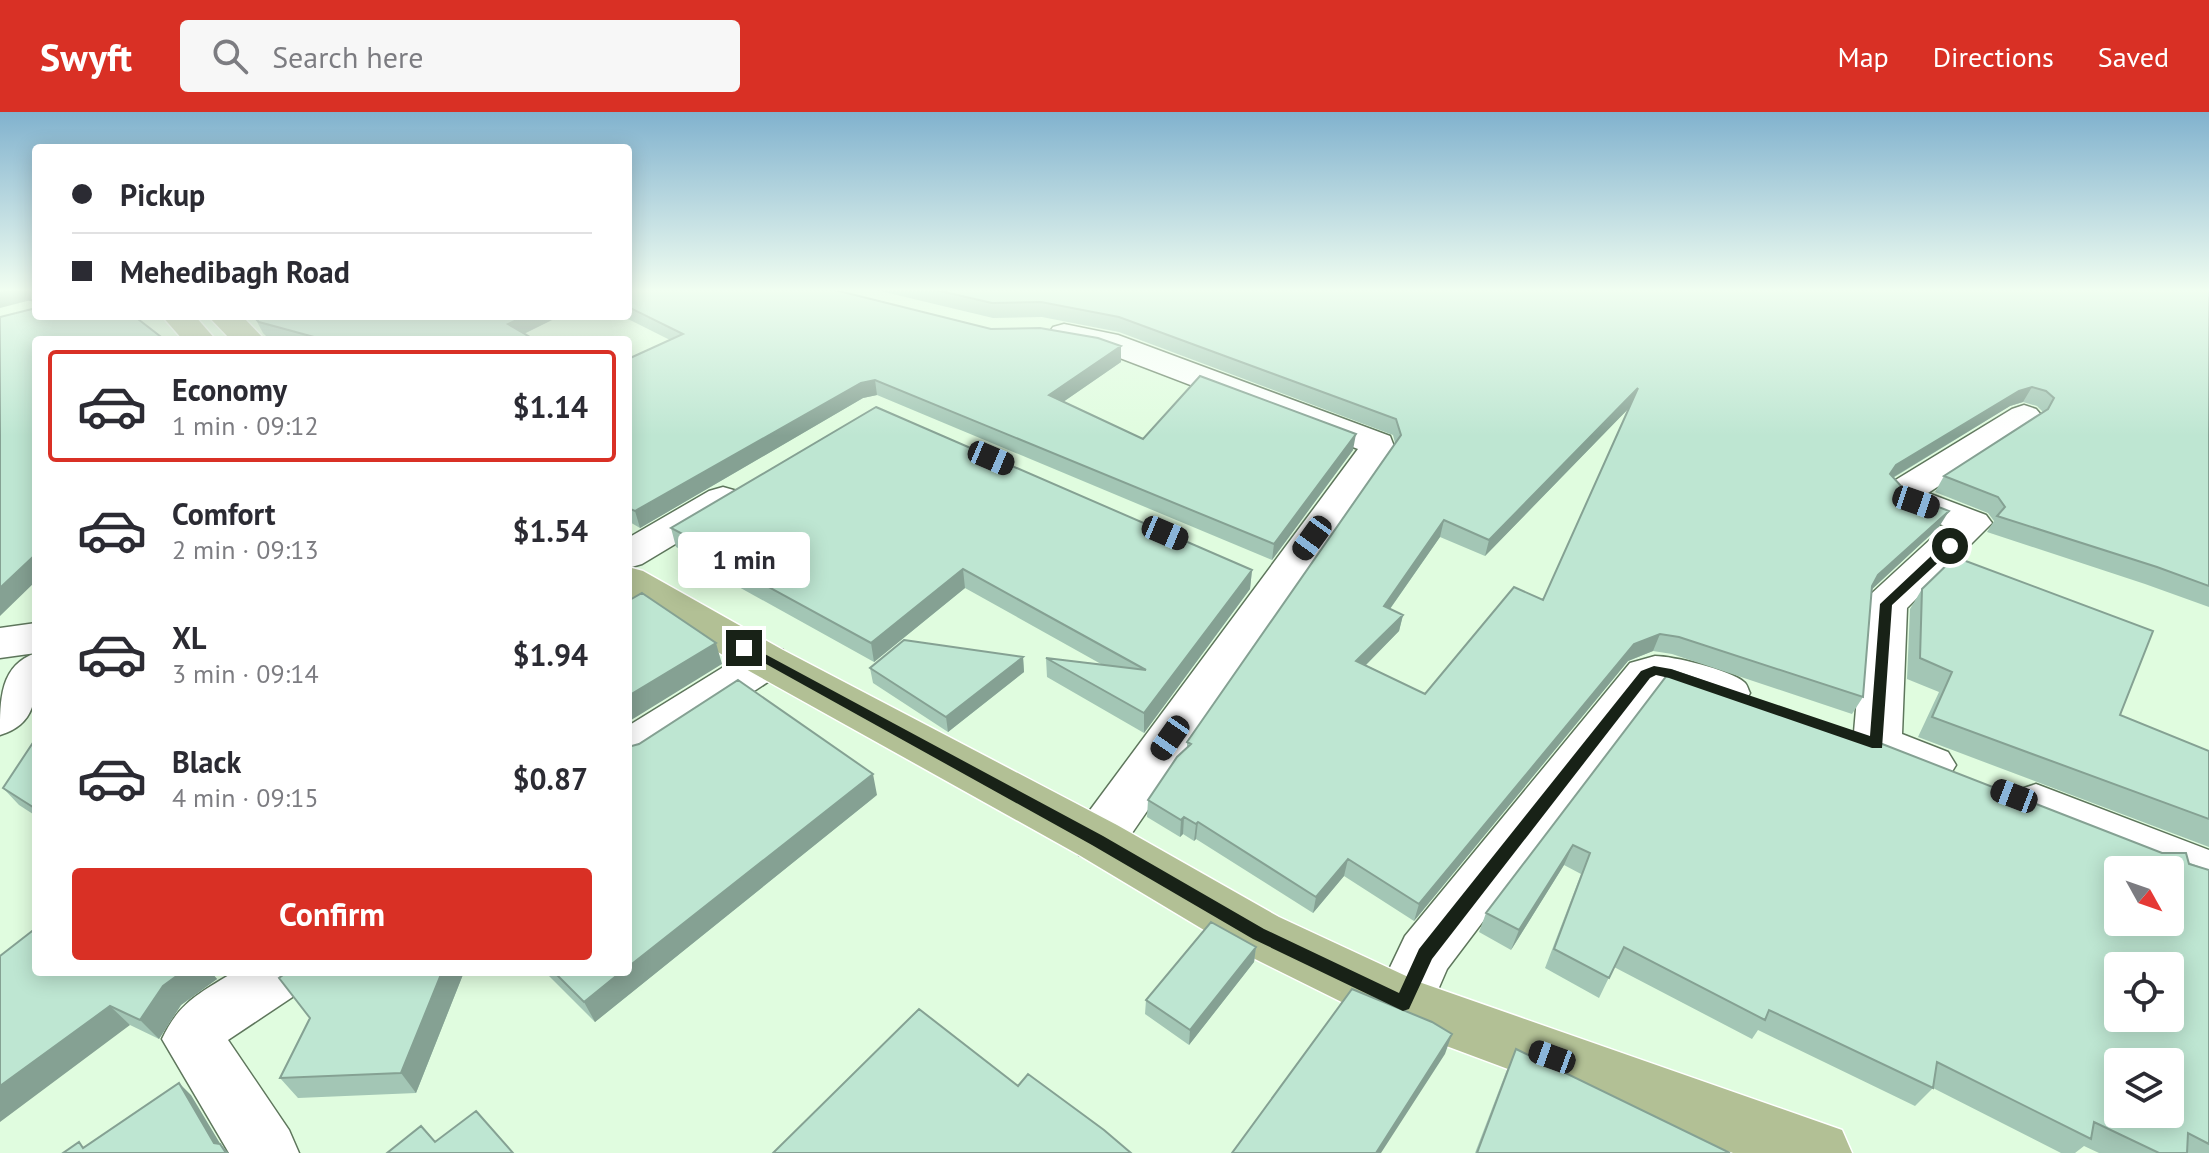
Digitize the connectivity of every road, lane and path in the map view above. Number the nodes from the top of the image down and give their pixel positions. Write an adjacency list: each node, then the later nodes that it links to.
1 (1084, 339): 13 (street)
2 (2024, 416): 14 (street)
3 (754, 480): 4 (street)
4 (632, 553)
5 (632, 582): 8 (main road)
6 (32, 639): 7 (street)
7 (0, 643)
8 (767, 661): 12 (street); 13 (main road)
9 (32, 674): 11 (street)
10 (1774, 709): 16 (street)
11 (0, 718)
12 (632, 747)
13 (1098, 840): 16 (main road)
14 (2209, 873)
15 (277, 976): 17 (street)
16 (1403, 1003): 18 (main road)
17 (266, 1153)
18 (1819, 1153)

